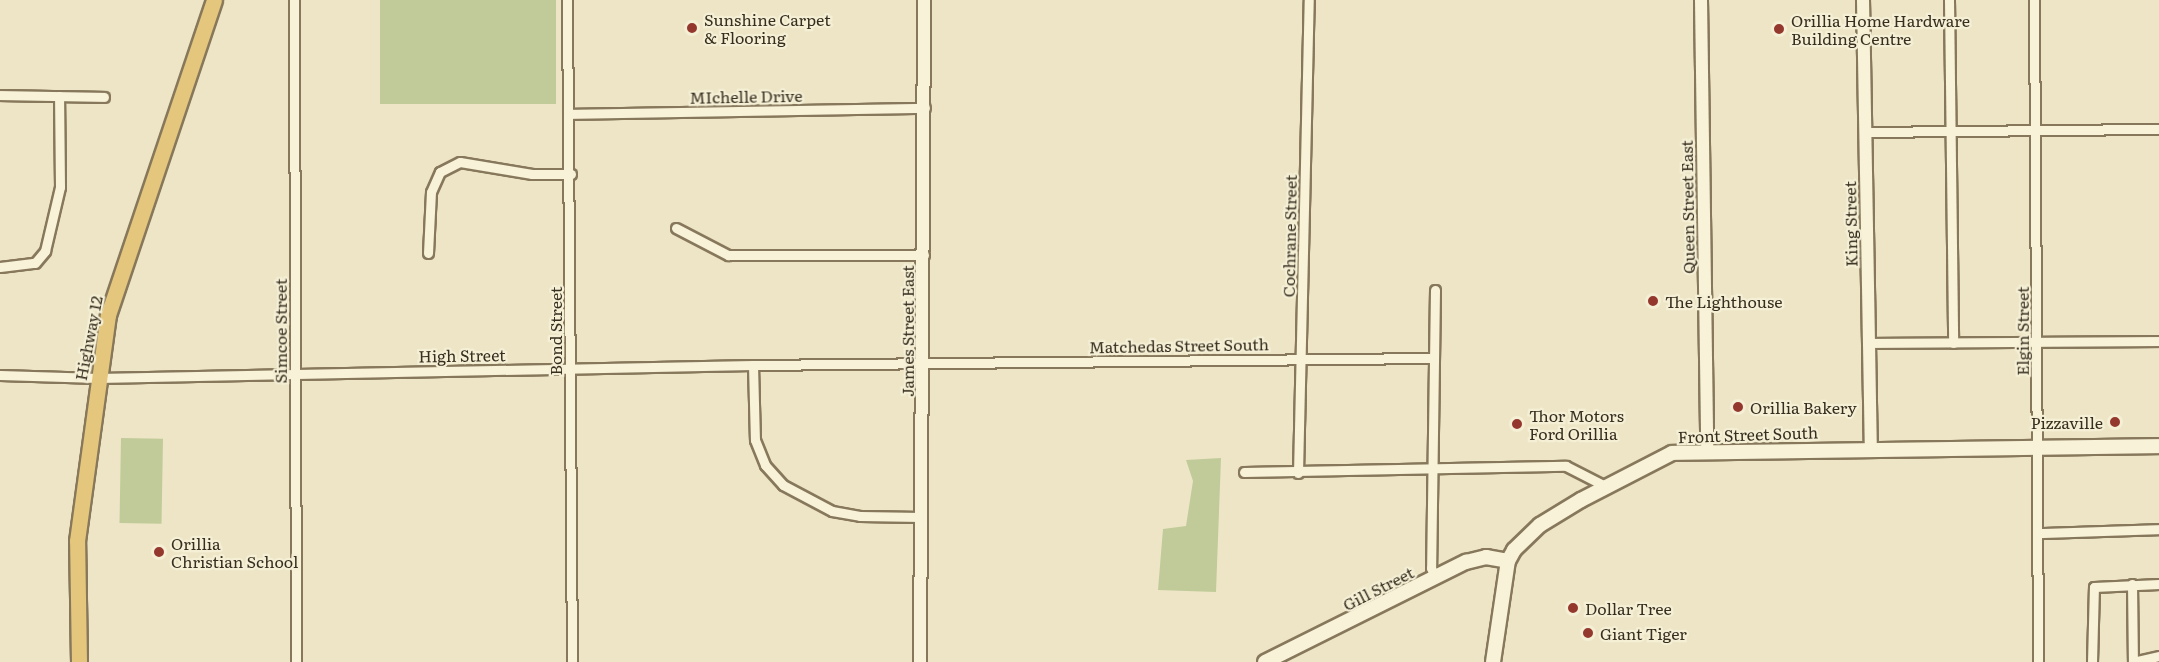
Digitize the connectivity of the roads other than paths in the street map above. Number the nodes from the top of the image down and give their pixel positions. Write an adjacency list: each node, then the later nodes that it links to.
1 (214, 0): 36 (highway, Highway 12)
2 (294, 0): 34 (street, Simcoe Street)
3 (567, 0): 14 (street, Bond Street)
4 (924, 0): 13 (street, James Street East)
5 (1309, 0): 29 (street, Cochrane Street)
6 (1701, 0): 40 (street, Queen Street East)
7 (1863, 0): 16 (street, King Street)
8 (1949, 0): 17 (street)
9 (2034, 0): 18 (street, Elgin Street)
10 (0, 95): 11 (street)
11 (59, 96): 12 (street); 23 (street)
12 (104, 97)
13 (925, 108): 14 (street, MIchelle Drive); 22 (street, James Street East)
14 (568, 114): 19 (street, Bond Street)
15 (2159, 129): 18 (street)
16 (1865, 132): 17 (street); 26 (street, King Street)
17 (1950, 132): 18 (street); 27 (street)
18 (2036, 132): 28 (street, Elgin Street)
19 (571, 174): 21 (street); 33 (street, Bond Street)
20 (675, 228): 22 (street)
21 (428, 253)
22 (924, 255): 31 (street, James Street East)
23 (0, 267)
24 (1435, 290): 30 (street)
25 (2159, 341): 28 (street)
26 (1869, 343): 27 (street); 39 (street, King Street)
27 (1953, 343): 28 (street)
28 (2037, 343): 38 (street, Elgin Street)
29 (1302, 358): 30 (street, Matchedas Street South); 31 (street, Matchedas Street South); 43 (street, Cochrane Street)
30 (1434, 358): 41 (street)
31 (924, 363): 32 (street, High Street); 45 (street, James Street East)
32 (753, 365): 33 (street, High Street); 45 (street)
33 (570, 369): 34 (street, High Street); 55 (street, Bond Street)
34 (294, 373): 36 (street, High Street); 54 (street, Simcoe Street)
35 (0, 375): 36 (street, High Street)
36 (98, 378): 53 (highway, Highway 12)
37 (2159, 446): 38 (main road, Front Street South)
38 (2038, 447): 39 (main road, Front Street South); 47 (street, Elgin Street)
39 (1871, 448): 40 (main road, Front Street South)
40 (1707, 450): 44 (main road, Front Street South)
41 (1432, 466): 43 (street); 44 (street); 49 (street)
42 (1244, 472): 43 (street)
43 (1298, 473)
44 (1605, 486): 48 (main road, Front Street South)
45 (921, 517): 56 (street, James Street East)
46 (2159, 529): 47 (street)
47 (2040, 533): 59 (street, Elgin Street)
48 (1508, 561): 49 (main road, Gill Street); 58 (main road)
49 (1435, 577): 57 (main road, Gill Street)
50 (2132, 584): 51 (street); 60 (street); 61 (street)
51 (2159, 584)
52 (2159, 656): 61 (street)
53 (79, 662)
54 (296, 662)
55 (572, 662)
56 (920, 662)
57 (1265, 662)
58 (1493, 662)
59 (2038, 662)
60 (2091, 662)
61 (2133, 662)

